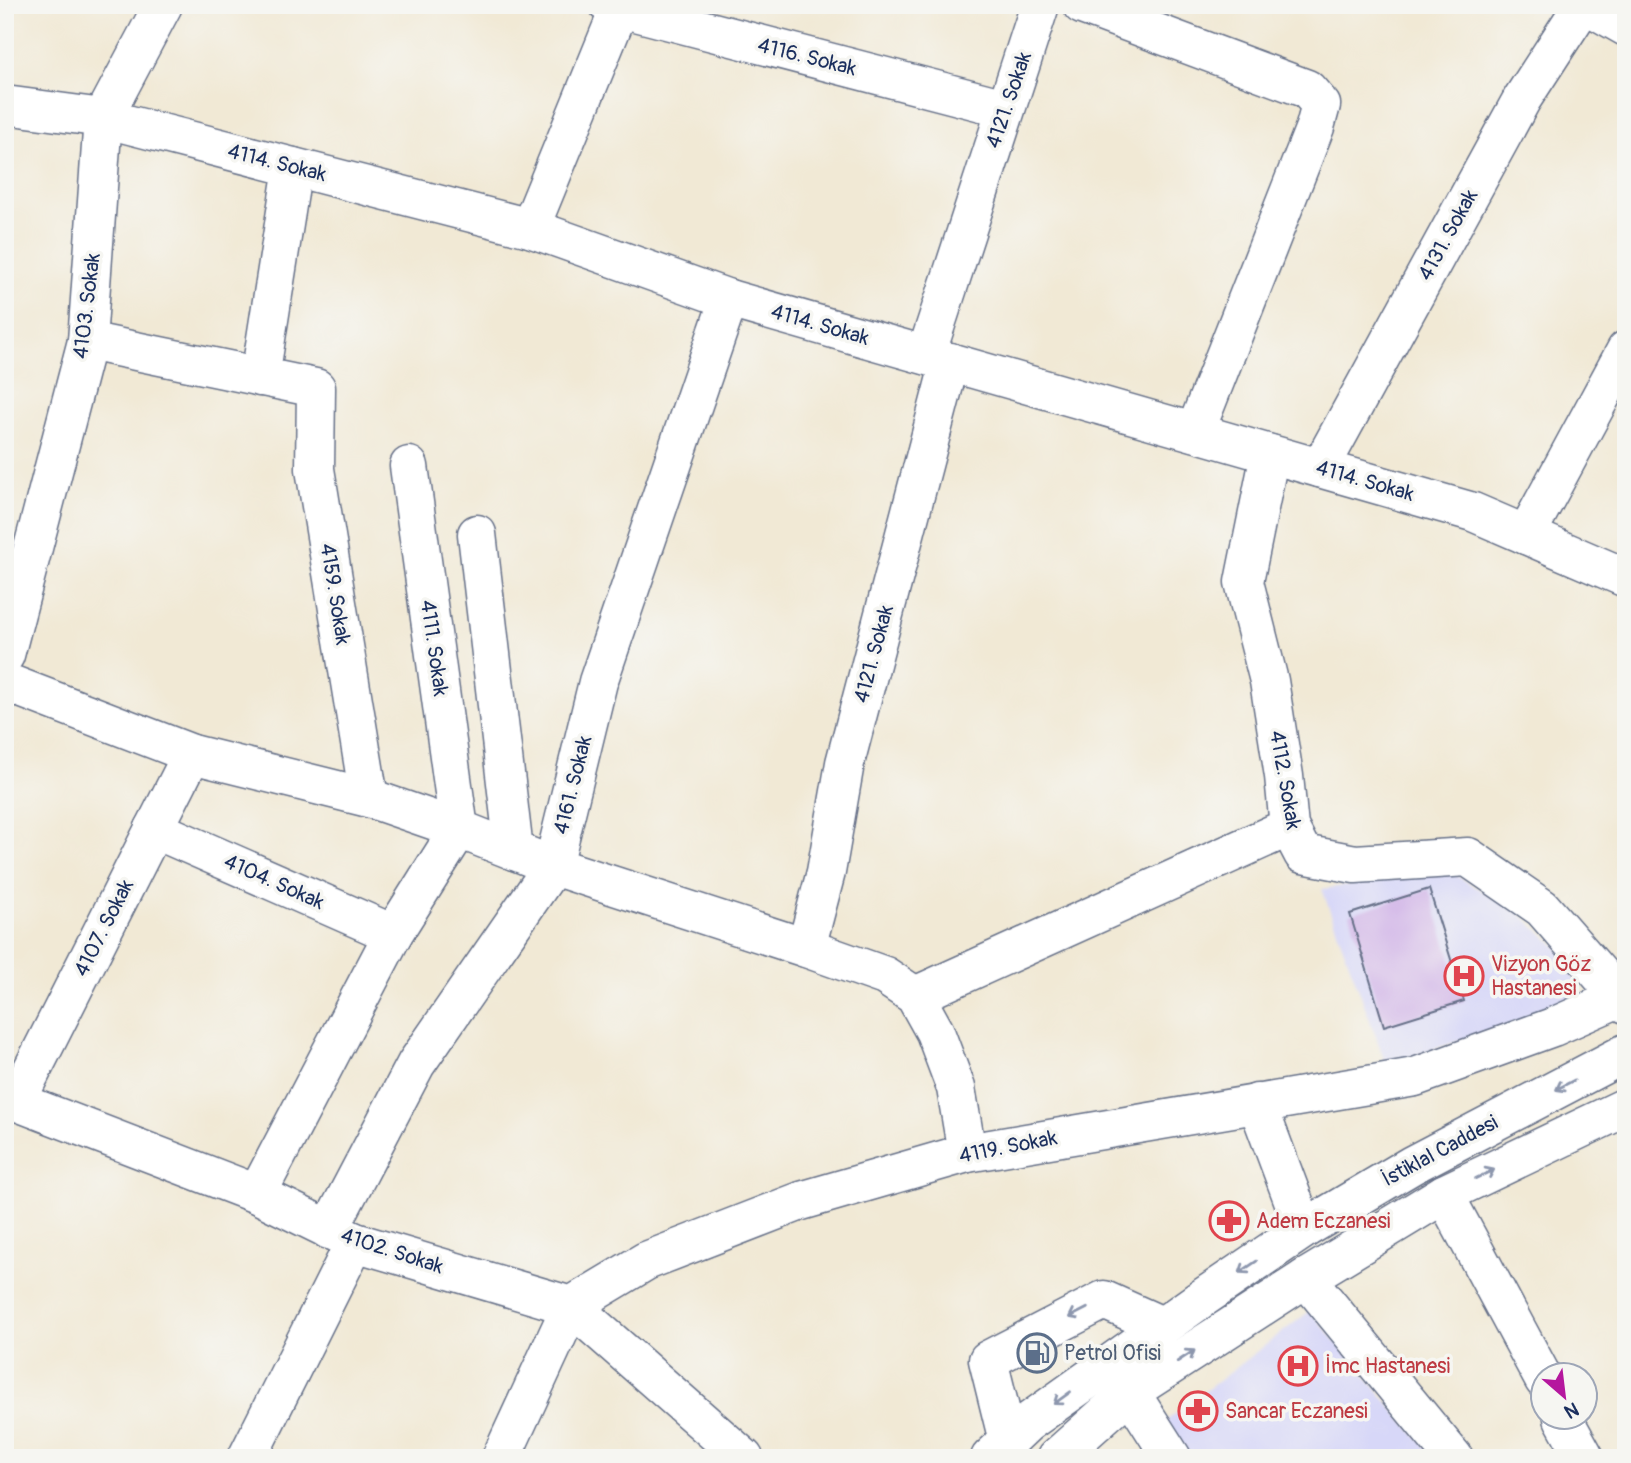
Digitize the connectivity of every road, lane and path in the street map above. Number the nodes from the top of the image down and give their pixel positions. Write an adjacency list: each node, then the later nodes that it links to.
1 (163, 5): 9 (street, 4103. Sokak)
2 (1040, 5): 8 (street, 4121. Sokak)
3 (1082, 5): 17 (street)
4 (1585, 5): 6 (street); 20 (street, 4131. Sokak)
5 (617, 6): 8 (street, 4116. Sokak); 11 (street)
6 (1626, 27)
7 (5, 104): 9 (street, 4114. Sokak)
8 (1005, 108): 15 (street, 4121. Sokak)
9 (103, 118): 10 (street, 4114. Sokak); 13 (street, 4103. Sokak)
10 (293, 167): 11 (street, 4114. Sokak); 16 (street)
11 (530, 228): 12 (street, 4114. Sokak)
12 (729, 299): 15 (street, 4114. Sokak); 32 (street, 4161. Sokak)
13 (87, 341): 16 (street); 24 (street, 4103. Sokak)
14 (1626, 350): 22 (street)
15 (938, 358): 17 (street, 4114. Sokak); 34 (street, 4121. Sokak)
16 (260, 377): 27 (street, 4159. Sokak)
17 (1195, 432): 18 (street, 4114. Sokak)
18 (1270, 454): 20 (street, 4114. Sokak); 28 (street, 4112. Sokak)
19 (409, 466): 30 (street, 4111. Sokak)
20 (1320, 468): 22 (street, 4114. Sokak)
21 (477, 534): 31 (street)
22 (1526, 535): 23 (street, 4114. Sokak)
23 (1625, 575)
24 (5, 655)
25 (5, 682): 26 (street)
26 (192, 754): 27 (street); 29 (street, 4107. Sokak)
27 (369, 798): 30 (street)
28 (1289, 827): 35 (street); 36 (street, 4112. Sokak)
29 (154, 829): 33 (street, 4104. Sokak); 38 (street, 4107. Sokak)
30 (459, 830): 31 (street); 33 (street)
31 (514, 851): 32 (street)
32 (553, 866): 34 (street); 45 (street, 4161. Sokak)
33 (393, 934): 42 (street)
34 (806, 948): 35 (street)
35 (915, 996): 41 (street)
36 (1623, 1000): 39 (street, 4119. Sokak)
37 (1626, 1053): 44 (street, İstiklal Caddesi, one-way to 44)
38 (11, 1100): 42 (street, 4102. Sokak)
39 (1258, 1103): 41 (street, 4119. Sokak); 44 (street)
40 (1626, 1107): 43 (street, İstiklal Caddesi, one-way to 40)
41 (967, 1153): 47 (street, 4119. Sokak)
42 (257, 1194): 45 (street, 4102. Sokak)
43 (1444, 1194): 46 (street, İstiklal Caddesi); 49 (street)
44 (1304, 1229): 46 (street); 48 (street, İstiklal Caddesi, one-way to 48)
45 (342, 1236): 47 (street, 4102. Sokak); 53 (street, 4161. Sokak)
46 (1307, 1278): 50 (street, İstiklal Caddesi, one-way to 46); 58 (street)
47 (571, 1306): 54 (street); 55 (street, 4102. Sokak)
48 (1162, 1326): 52 (street, İstiklal Caddesi, one-way to 52); 52 (street, one-way to 52)
49 (1534, 1362)
50 (1130, 1392): 56 (street, İstiklal Caddesi); 57 (street)
51 (1571, 1432): 59 (street)
52 (999, 1449)
53 (247, 1458)
54 (501, 1458)
55 (744, 1458)
56 (1056, 1458)
57 (1172, 1458)
58 (1454, 1458)
59 (1585, 1458)

